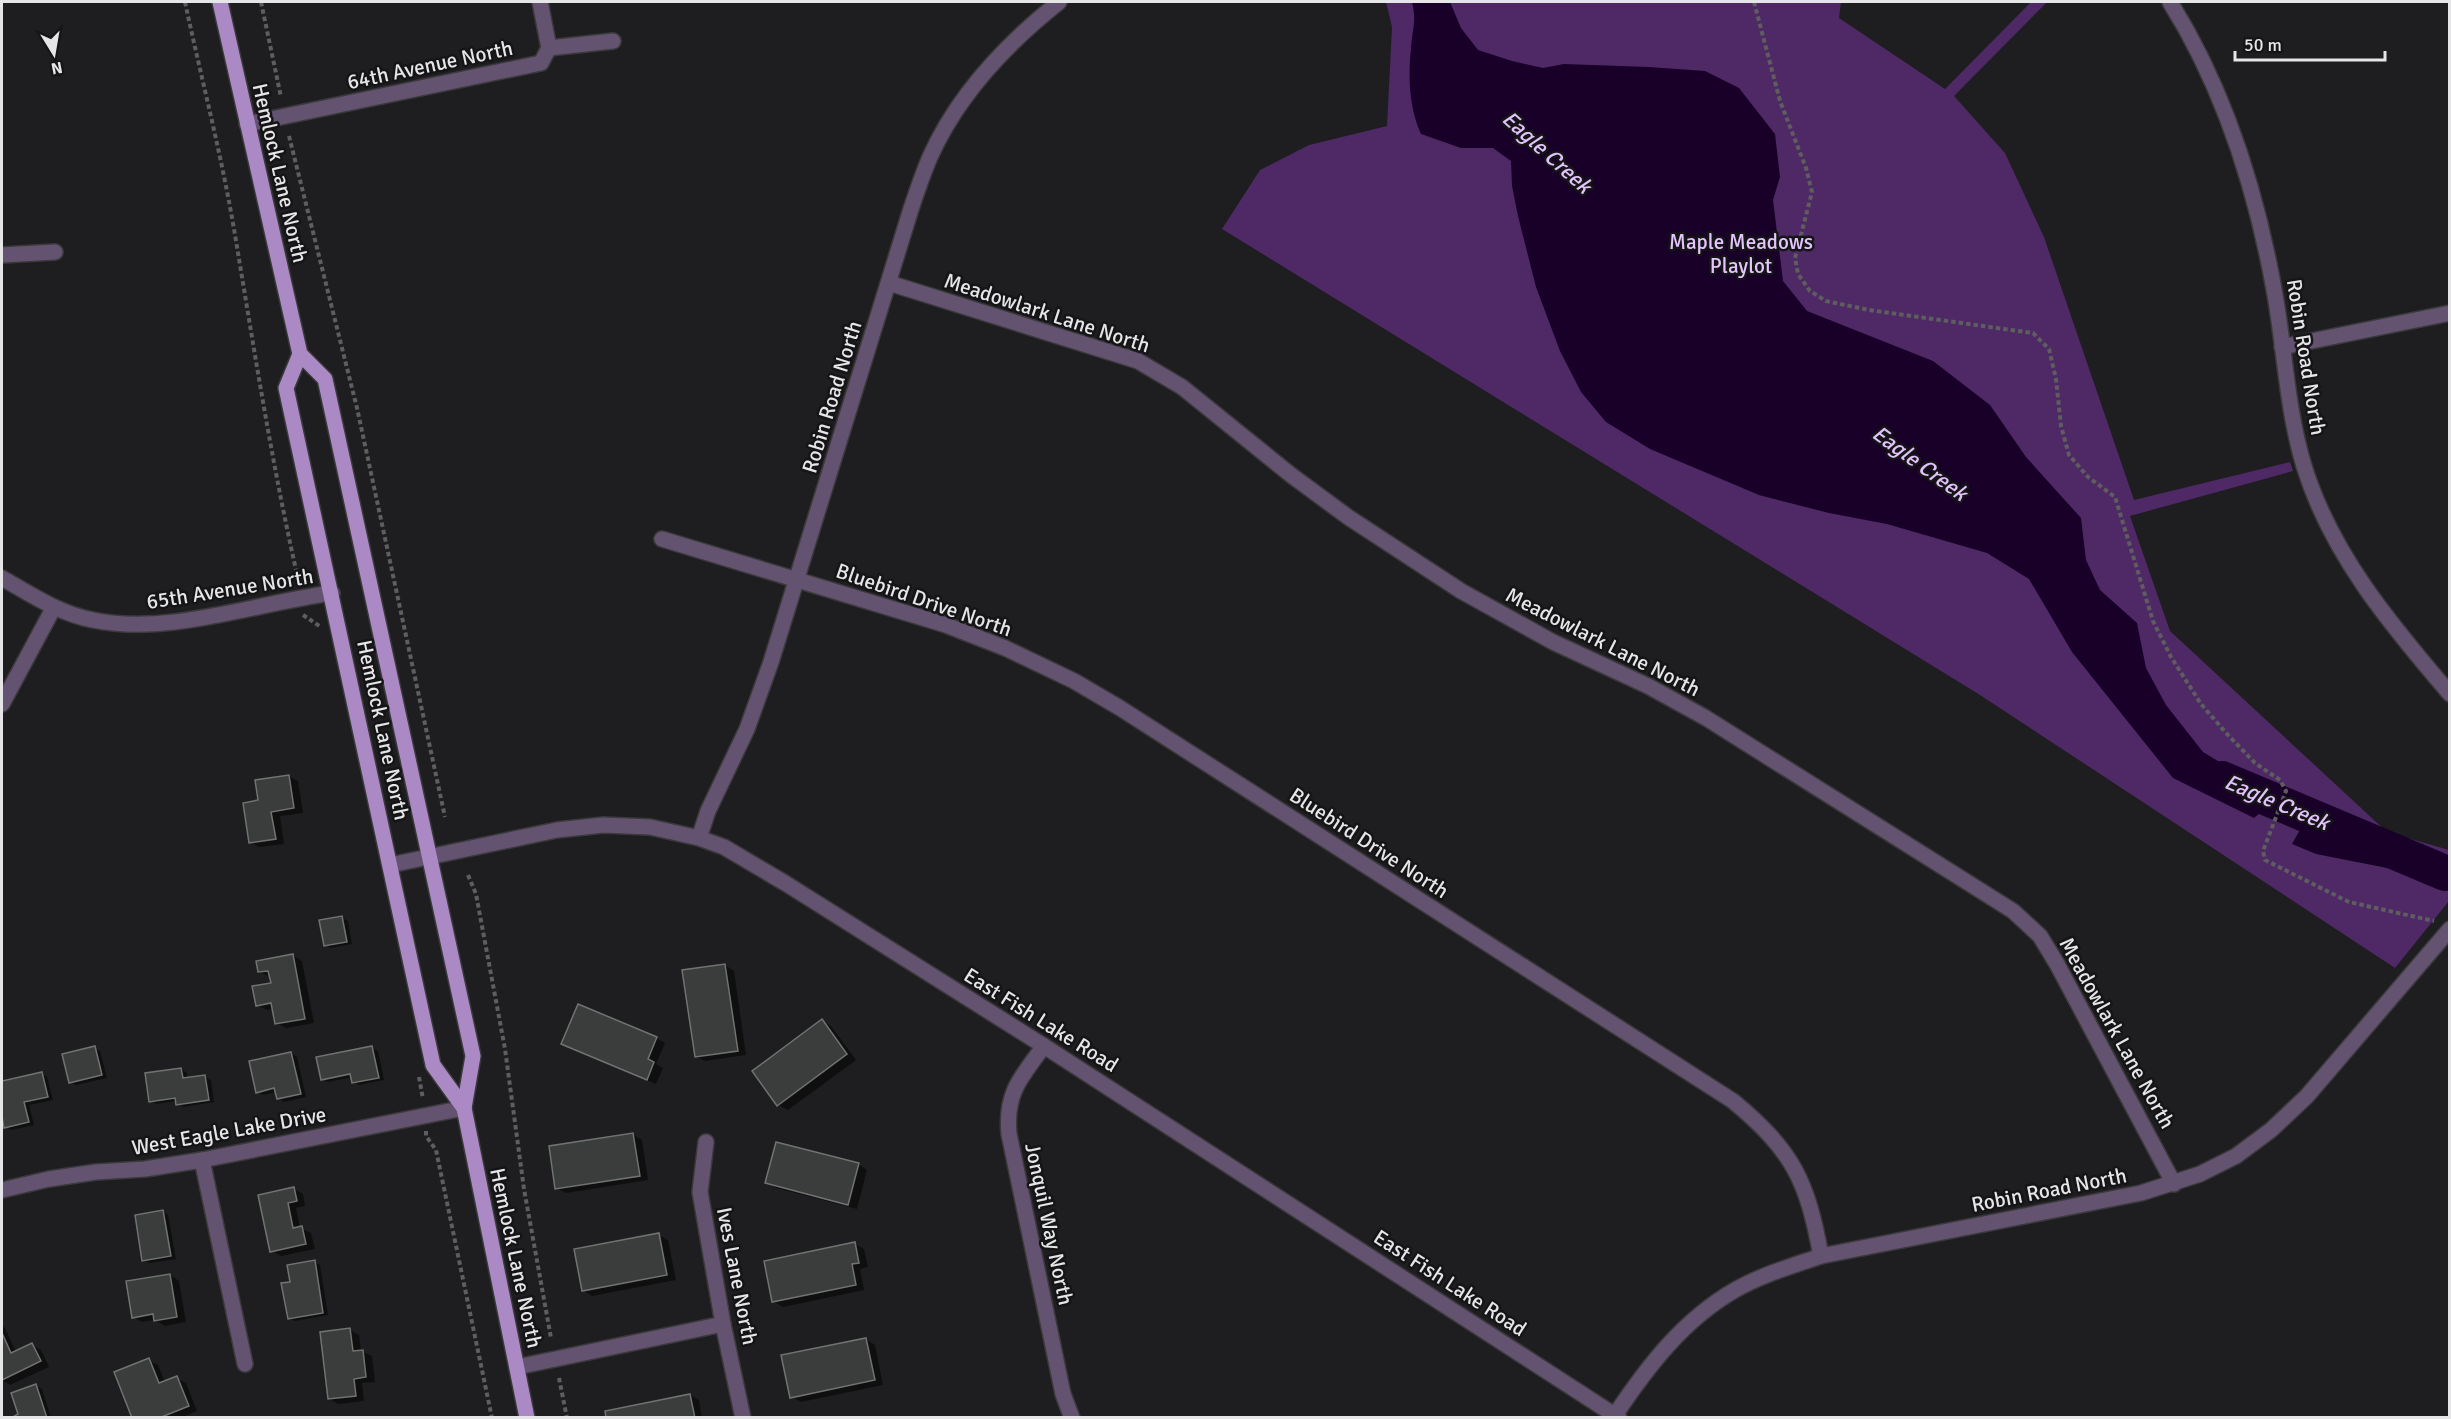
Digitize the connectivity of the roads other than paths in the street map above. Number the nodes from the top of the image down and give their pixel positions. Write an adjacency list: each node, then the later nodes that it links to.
1 (220, 2): 7 (main road, Hemlock Lane North)
2 (540, 2): 6 (street)
3 (1059, 2): 10 (street, Robin Road North)
4 (2170, 2): 12 (street, Robin Road North)
5 (613, 41): 6 (street)
6 (549, 48): 7 (street, 64th Avenue North)
7 (247, 124): 13 (main road, Hemlock Lane North)
8 (55, 252): 9 (street)
9 (2, 255)
10 (889, 283): 16 (street, Robin Road North); 29 (street, Meadowlark Lane North)
11 (2450, 313): 12 (street)
12 (2282, 347): 19 (street, Robin Road North)
13 (300, 354): 17 (main road, Hemlock Lane North); 22 (main road, Hemlock Lane North)
14 (662, 539): 16 (street, Bluebird Drive North)
15 (2, 578): 18 (street, 65th Avenue North)
16 (798, 580): 21 (street, Robin Road North); 31 (street, Bluebird Drive North)
17 (332, 593): 18 (street, 65th Avenue North); 23 (main road, Hemlock Lane North)
18 (54, 607): 20 (street)
19 (2450, 694)
20 (2, 704)
21 (699, 838): 22 (street, East Fish Lake Road); 25 (street, East Fish Lake Road)
22 (431, 857): 23 (street, East Fish Lake Road); 26 (main road, Hemlock Lane North)
23 (390, 865): 26 (main road, Hemlock Lane North)
24 (2445, 926): 29 (street, Robin Road North)
25 (1044, 1046): 35 (street, East Fish Lake Road); 38 (street, Jonquil Way North)
26 (464, 1108): 28 (street, West Eagle Lake Drive); 34 (main road, Hemlock Lane North)
27 (706, 1142): 32 (street, Ives Lane North)
28 (202, 1160): 30 (street, West Eagle Lake Drive); 33 (street)
29 (2174, 1184): 31 (street, Robin Road North)
30 (2, 1190)
31 (1821, 1257): 35 (street, Robin Road North)
32 (723, 1324): 34 (street); 37 (street, Ives Lane North)
33 (245, 1364)
34 (517, 1367): 36 (main road, Hemlock Lane North)
35 (1617, 1416)
36 (528, 1418)
37 (743, 1418)
38 (1072, 1418)

